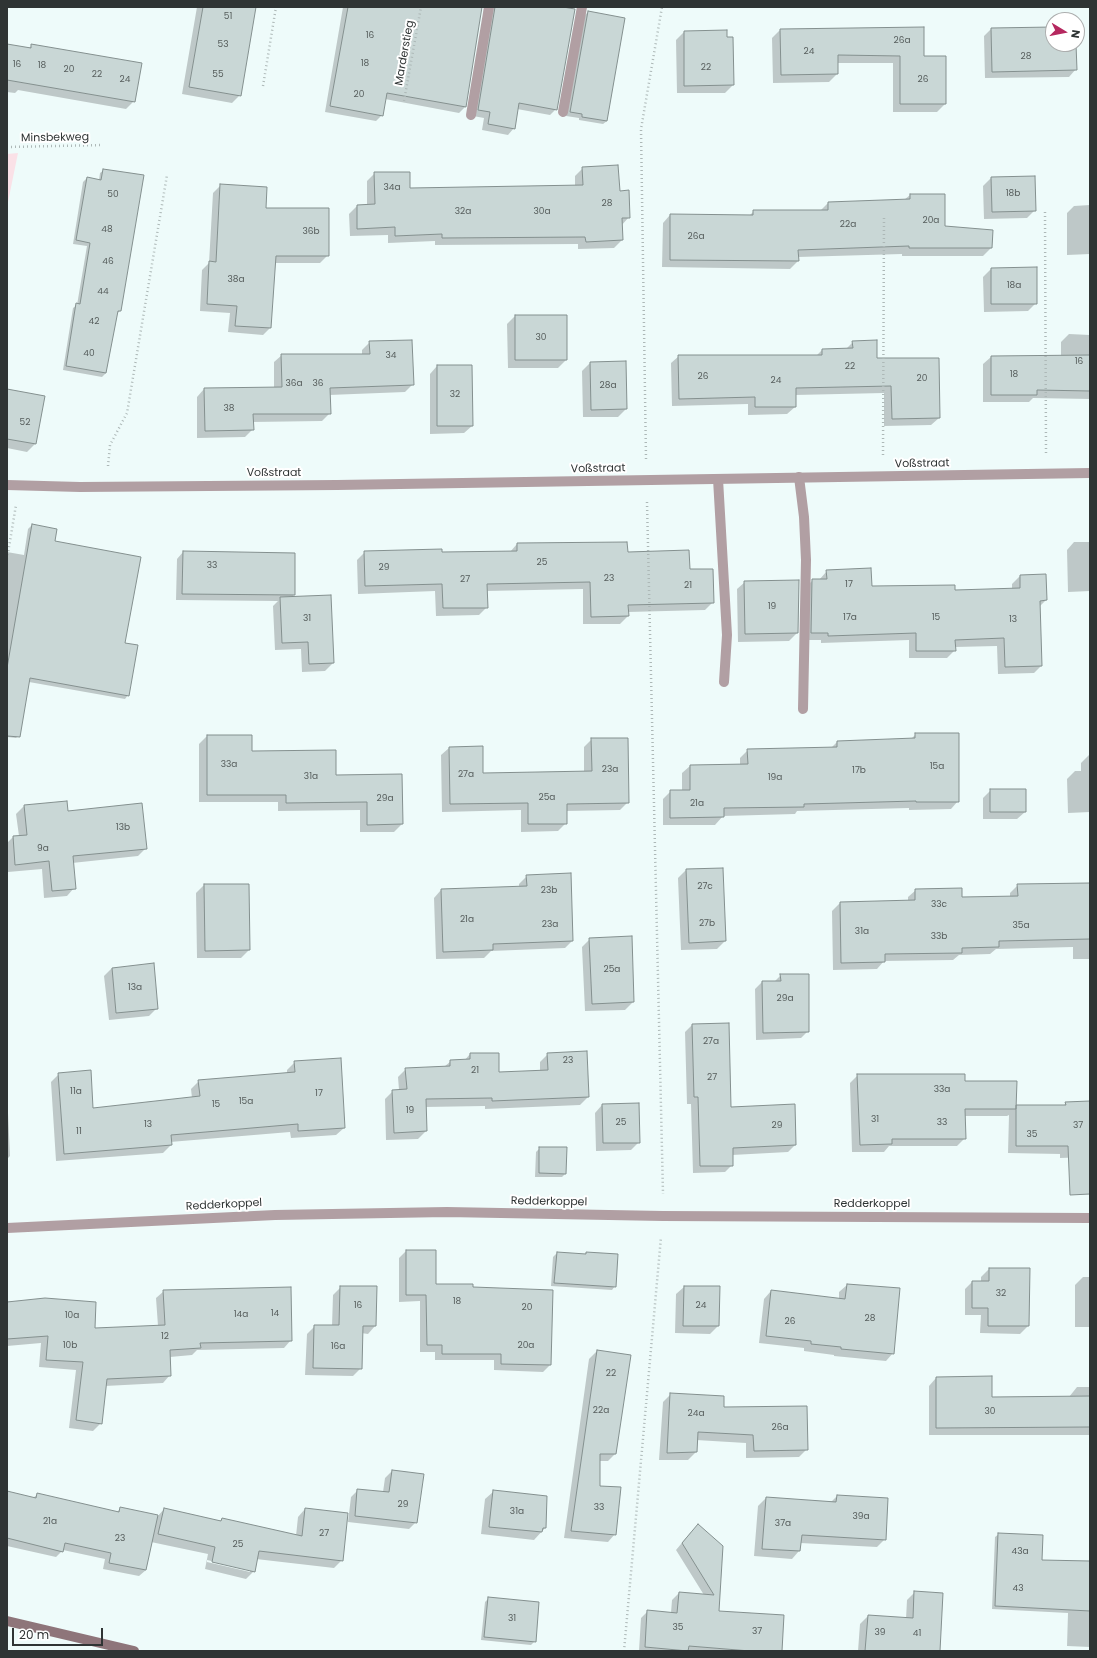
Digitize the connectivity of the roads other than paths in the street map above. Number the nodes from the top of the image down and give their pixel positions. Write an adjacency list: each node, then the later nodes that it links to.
1 (489, 7): 4 (street)
2 (582, 7): 3 (street)
3 (563, 112)
4 (471, 115)
5 (1090, 473): 6 (street, Voßstraat)
6 (799, 477): 7 (street, Voßstraat); 10 (street)
7 (718, 479): 8 (street, Voßstraat); 9 (street)
8 (7, 485)
9 (724, 682)
10 (803, 709)
11 (1090, 1218): 12 (street, Redderkoppel)
12 (7, 1228)
13 (7, 1621): 14 (main road)
14 (134, 1651)

